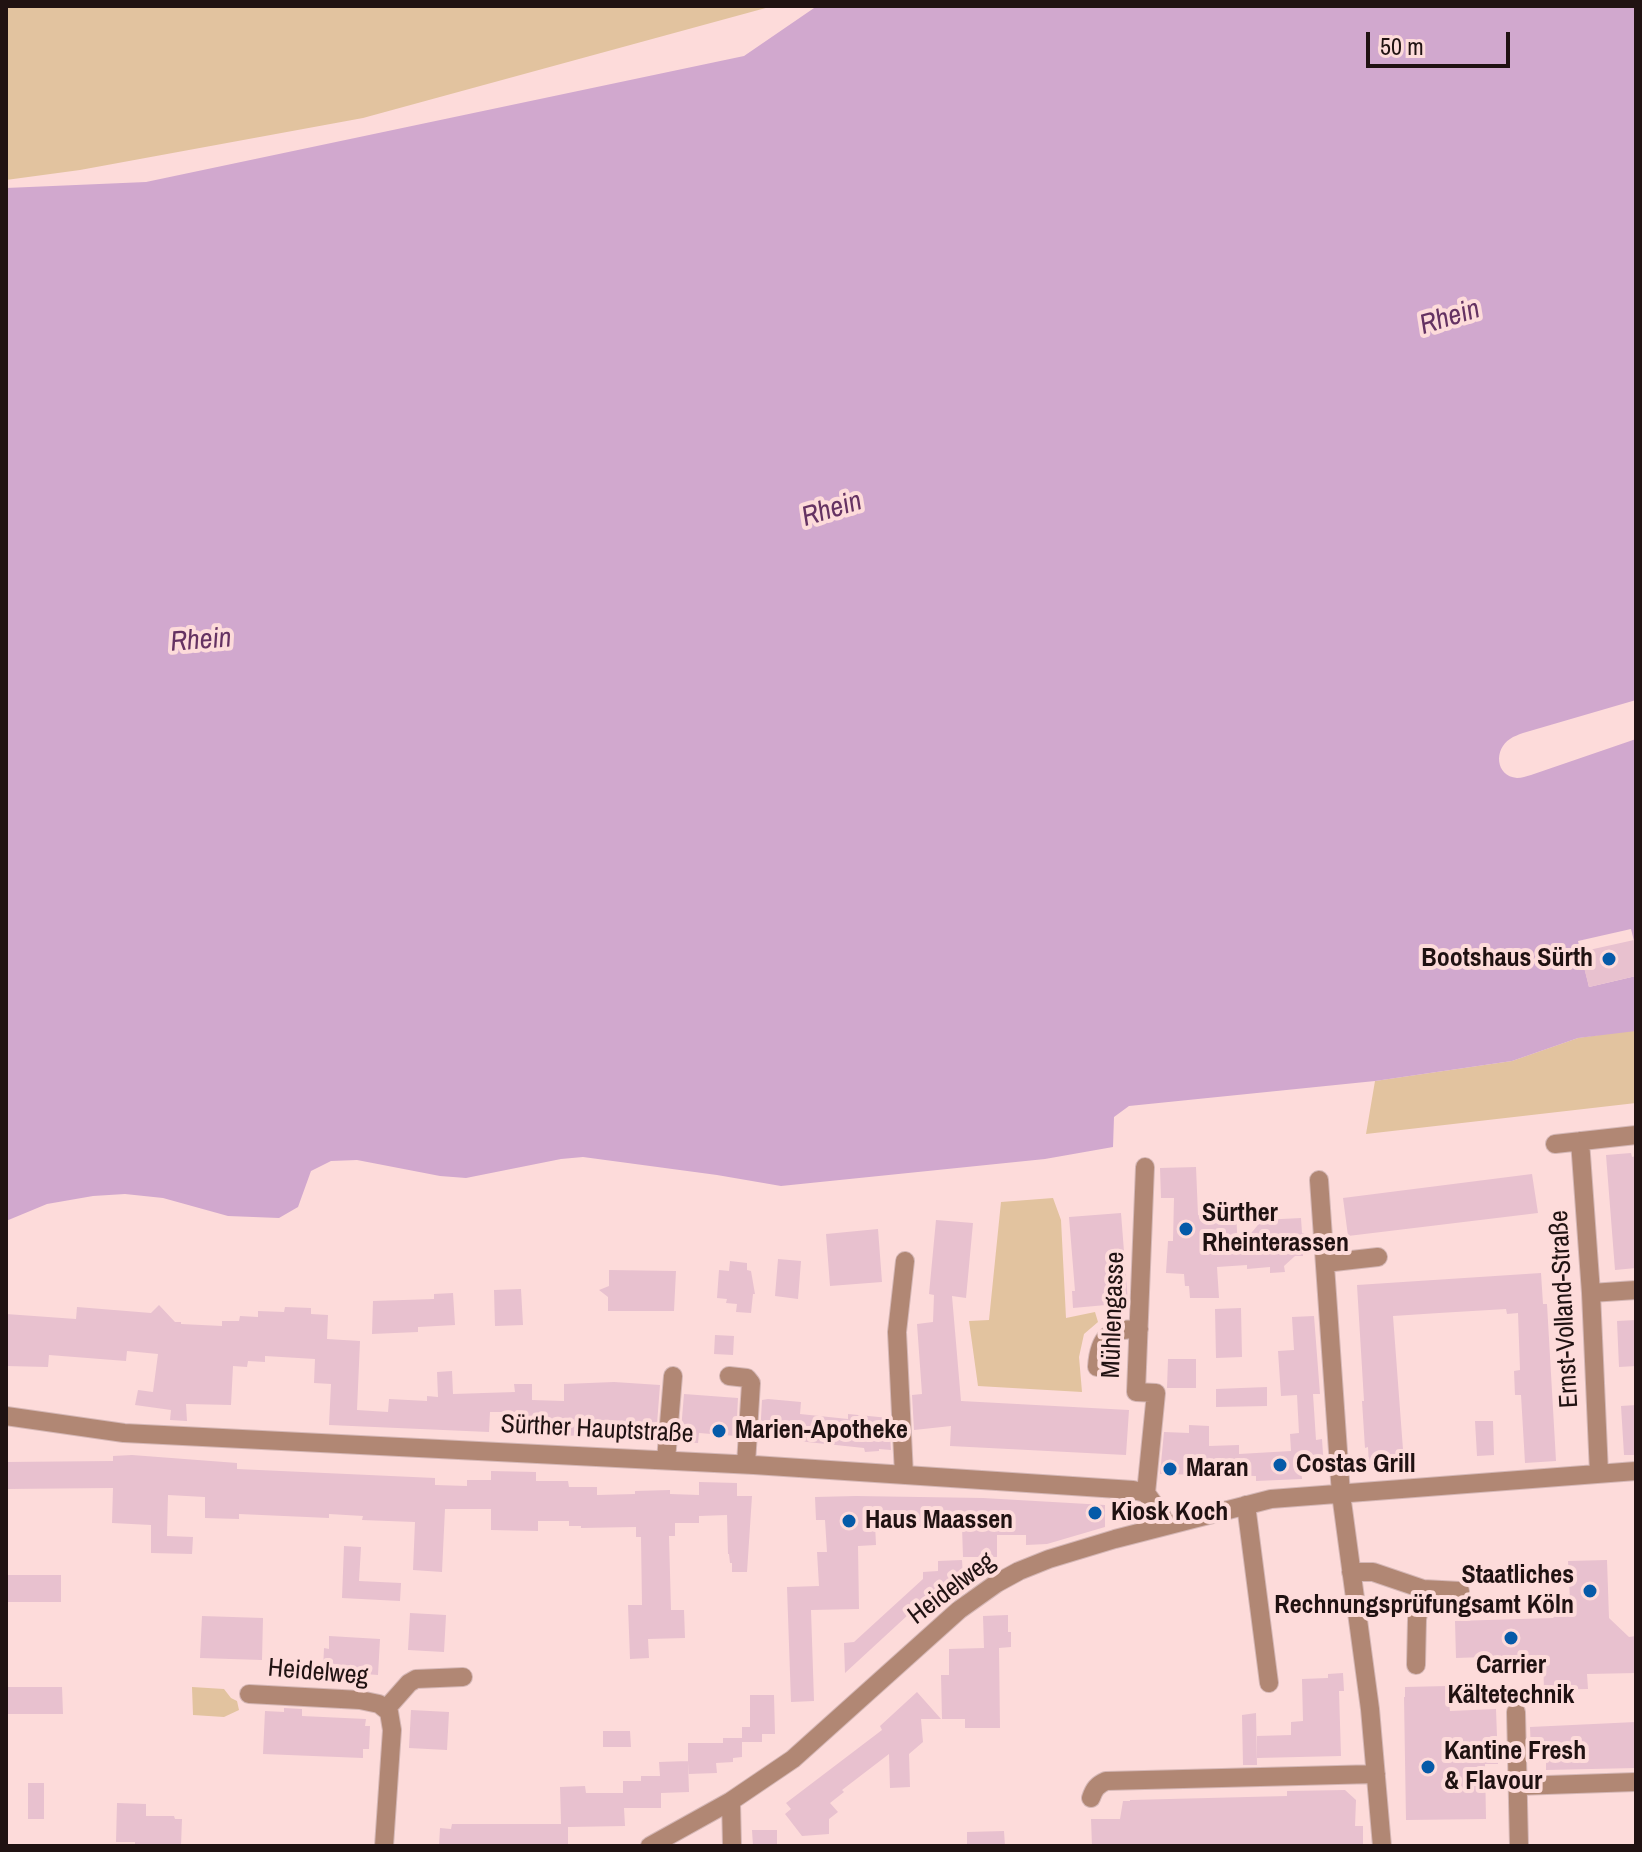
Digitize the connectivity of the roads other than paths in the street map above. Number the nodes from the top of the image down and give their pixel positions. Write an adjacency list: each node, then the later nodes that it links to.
1 (1636, 1135): 2 (street)
2 (1580, 1141): 3 (street); 10 (street, Ernst-Volland-Straße)
3 (1555, 1144)
4 (1145, 1167): 11 (street, Mühlengasse)
5 (1319, 1180): 8 (street)
6 (1378, 1257): 8 (street)
7 (905, 1261): 20 (street)
8 (1325, 1263): 22 (street)
9 (1636, 1290): 10 (street)
10 (1591, 1293): 19 (street, Ernst-Volland-Straße)
11 (1139, 1329): 12 (street); 21 (street, Mühlengasse)
12 (1097, 1367)
13 (673, 1376): 16 (street)
14 (729, 1376): 17 (street)
15 (6, 1416): 16 (street, Sürther Hauptstraße)
16 (666, 1460): 17 (street, Sürther Hauptstraße)
17 (746, 1464): 20 (street, Sürther Hauptstraße)
18 (1636, 1471): 19 (street)
19 (1599, 1473): 22 (street)
20 (904, 1475): 21 (street, Sürther Hauptstraße)
21 (1146, 1493): 24 (street)
22 (1341, 1494): 23 (street, Heidelweg); 25 (street)
23 (1246, 1505): 24 (street, Heidelweg); 30 (street)
24 (1166, 1526): 38 (street, Heidelweg)
25 (1351, 1572): 26 (street); 34 (street)
26 (1423, 1589): 27 (street); 28 (street)
27 (1460, 1591)
28 (1416, 1665)
29 (463, 1677): 32 (street)
30 (1269, 1683)
31 (249, 1694): 32 (street, Heidelweg)
32 (386, 1709): 39 (street, Heidelweg)
33 (1516, 1712): 36 (street)
34 (1376, 1774): 37 (street); 42 (street)
35 (1636, 1782): 36 (street)
36 (1517, 1786): 43 (street)
37 (1091, 1798)
38 (731, 1801): 40 (street, Heidelweg); 41 (street)
39 (384, 1846)
40 (650, 1846)
41 (732, 1846)
42 (1382, 1846)
43 (1519, 1846)

